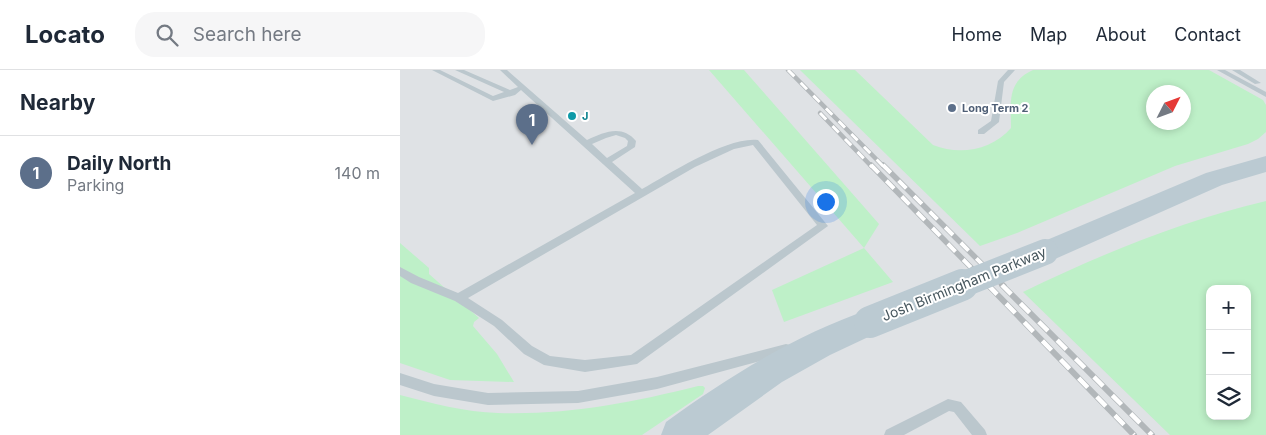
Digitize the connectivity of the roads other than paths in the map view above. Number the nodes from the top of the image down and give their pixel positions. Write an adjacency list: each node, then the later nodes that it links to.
1 (435, 70): 9 (lane)
2 (458, 70): 9 (lane)
3 (503, 70): 7 (lane)
4 (1012, 70): 12 (lane)
5 (1220, 70): 10 (lane)
6 (1235, 70): 8 (lane)
7 (523, 88): 9 (lane); 11 (lane)
8 (1266, 90)
9 (510, 93): 11 (lane)
10 (1266, 95)
11 (536, 100): 13 (lane)
12 (981, 132)
13 (586, 144): 14 (lane); 14 (lane)
14 (606, 162): 16 (lane)
15 (1263, 164): 19 (main road, Josh Birmingham Parkway, bridge)
16 (641, 193): 18 (lane); 18 (lane)
17 (400, 271): 18 (lane)
18 (460, 298)
19 (855, 328): 20 (lane); 21 (main road, Josh Birmingham Parkway)
20 (400, 379)
21 (679, 435)
22 (891, 435): 23 (lane)
23 (980, 435)

